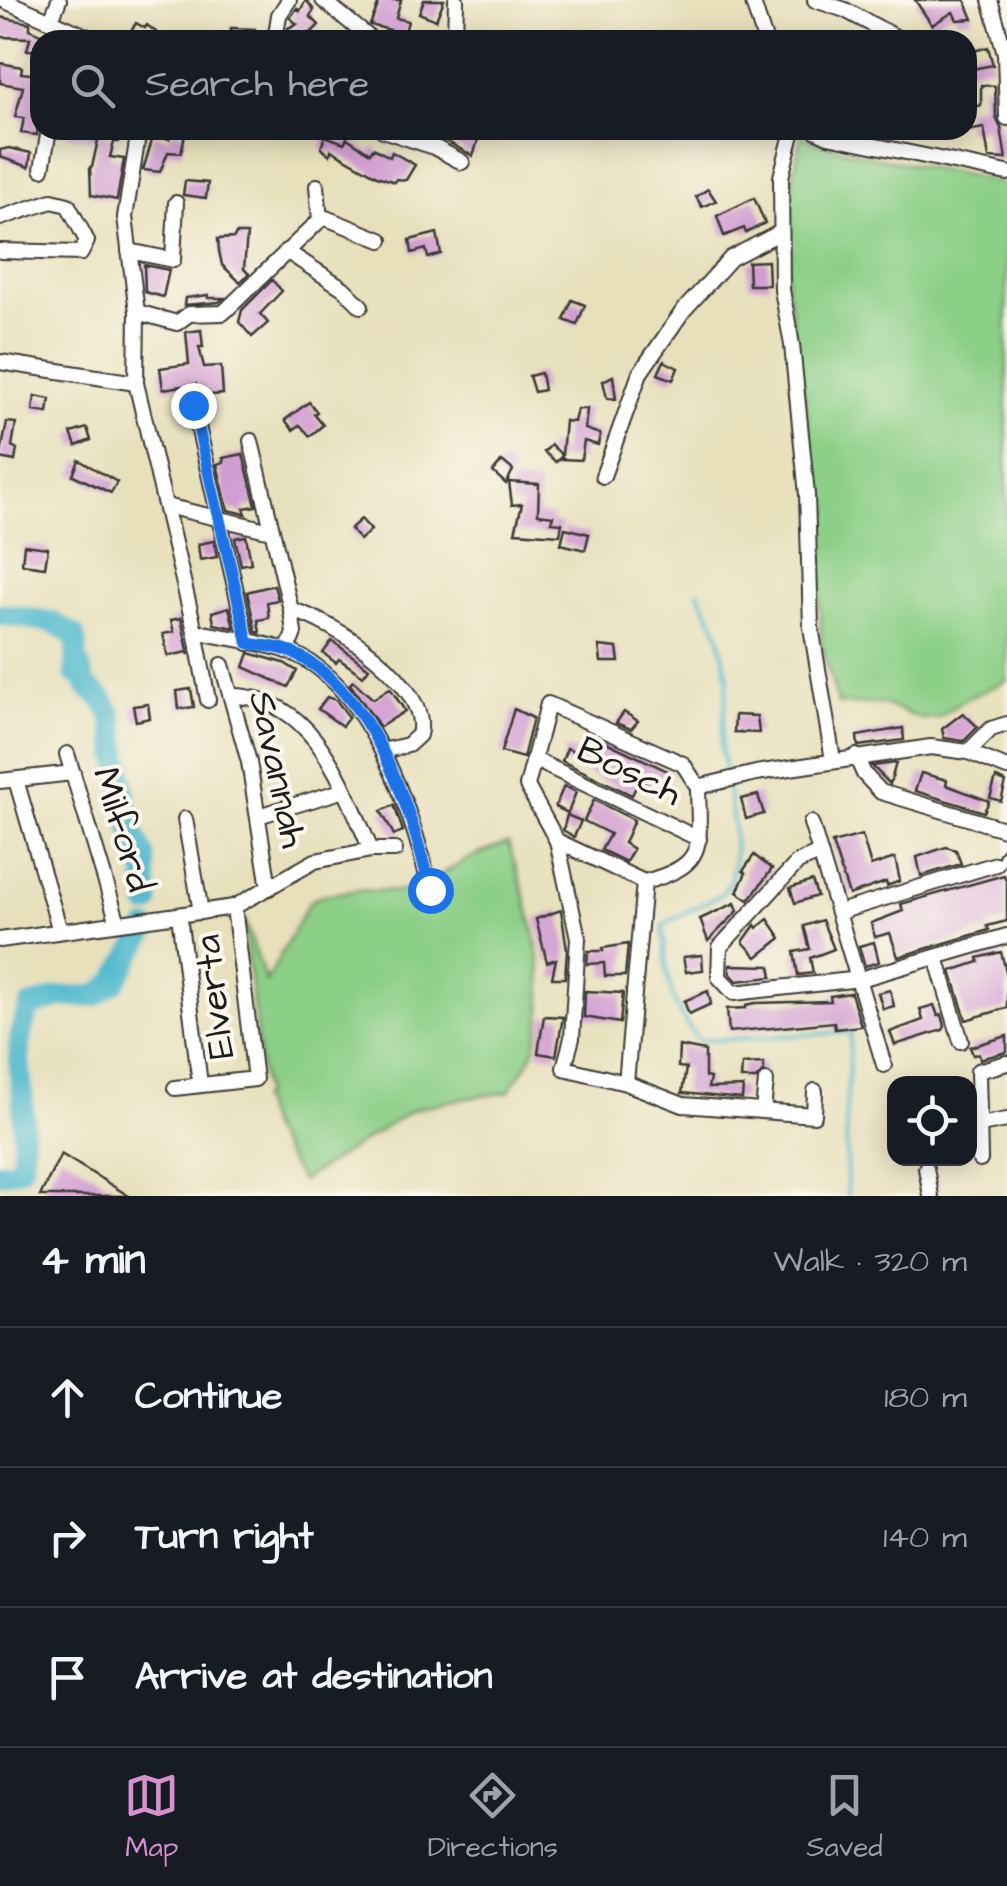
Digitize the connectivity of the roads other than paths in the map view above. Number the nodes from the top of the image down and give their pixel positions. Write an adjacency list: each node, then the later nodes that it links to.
1 (2, 0): 9 (street)
2 (58, 0): 9 (street)
3 (290, 0): 11 (street)
4 (323, 0): 12 (street)
5 (456, 0): 13 (street)
6 (815, 0): 15 (street)
7 (990, 0): 16 (street)
8 (756, 1): 14 (street)
9 (51, 20): 10 (street)
10 (62, 30)
11 (276, 30)
12 (360, 30)
13 (455, 30)
14 (763, 30)
15 (882, 30)
16 (1007, 118)
17 (47, 140): 25 (street)
18 (137, 140): 34 (street)
19 (413, 140): 23 (street)
20 (436, 140): 23 (street)
21 (791, 140): 31 (street)
22 (847, 140): 26 (street)
23 (434, 147): 24 (street)
24 (462, 162)
25 (42, 169)
26 (1007, 173)
27 (318, 186): 30 (street)
28 (176, 204): 34 (street)
29 (0, 218): 33 (street)
30 (320, 220): 32 (street); 35 (street)
31 (782, 232): 42 (street); 59 (street)
32 (380, 240)
33 (0, 251)
34 (129, 251): 37 (street)
35 (286, 251): 36 (street); 37 (street)
36 (360, 306)
37 (137, 312): 39 (street)
38 (0, 362): 39 (street)
39 (136, 383): 43 (street)
40 (193, 405): 44 (street)
41 (251, 441): 45 (street)
42 (602, 476)
43 (166, 506): 44 (street); 47 (street)
44 (218, 519): 45 (street); 48 (street)
45 (271, 530): 46 (street)
46 (290, 610): 49 (street); 54 (street)
47 (195, 631): 48 (street); 52 (street)
48 (248, 643): 49 (street)
49 (287, 650): 54 (street)
50 (222, 665): 51 (street, Savannah)
51 (232, 696): 64 (street); 65 (street, Savannah)
52 (208, 700)
53 (1007, 724): 55 (street)
54 (382, 751): 77 (street)
55 (968, 752): 57 (street); 60 (street)
56 (67, 754): 61 (street, Milford)
57 (856, 756): 59 (street); 68 (street)
58 (533, 759): 63 (street); 69 (street, Bosch); 70 (street)
59 (833, 760): 63 (street)
60 (1007, 768)
61 (73, 773): 62 (street); 82 (street, Milford)
62 (8, 780): 83 (street)
63 (698, 787): 69 (street)
64 (345, 790): 65 (street); 71 (street)
65 (258, 816): 76 (street, Savannah)
66 (186, 818): 79 (street)
67 (811, 823): 73 (street)
68 (1007, 830)
69 (699, 839): 75 (street)
70 (558, 841): 75 (street); 92 (street)
71 (371, 850): 72 (street); 76 (street)
72 (396, 850)
73 (820, 853): 80 (street); 87 (street)
74 (1003, 859): 80 (street)
75 (644, 882): 92 (street)
76 (269, 888): 78 (street)
77 (430, 890)
78 (234, 907): 79 (street); 93 (street, Elverta)
79 (200, 912): 81 (street)
80 (839, 912): 87 (street)
81 (179, 915): 82 (street); 93 (street)
82 (118, 923): 83 (street)
83 (60, 931): 84 (street)
84 (1, 936)
85 (1007, 936): 86 (street)
86 (936, 957): 87 (street); 88 (street)
87 (860, 979): 90 (street)
88 (961, 1041)
89 (1007, 1063): 98 (street)
90 (884, 1066)
91 (766, 1081): 96 (street)
92 (626, 1083): 96 (street)
93 (200, 1084): 94 (street)
94 (175, 1088)
95 (815, 1091): 96 (street)
96 (763, 1111)
97 (1007, 1120): 98 (street)
98 (980, 1126): 99 (street)
99 (980, 1160)
100 (926, 1168): 101 (street)
101 (931, 1196)

